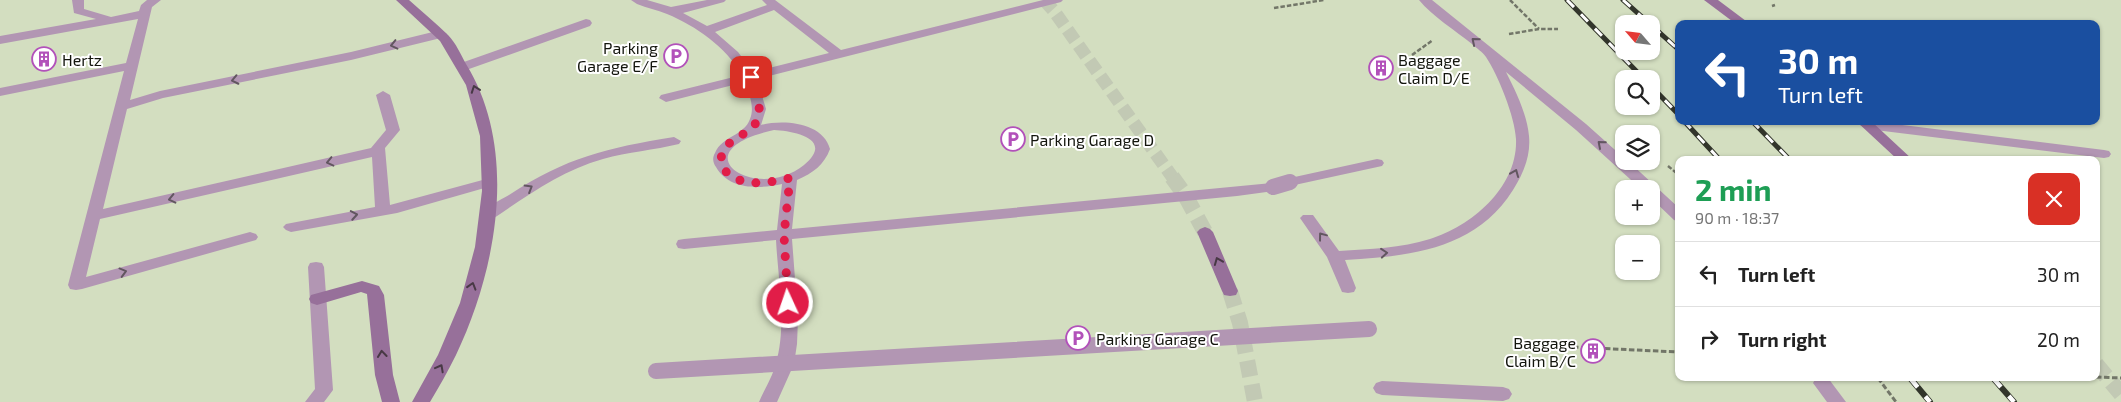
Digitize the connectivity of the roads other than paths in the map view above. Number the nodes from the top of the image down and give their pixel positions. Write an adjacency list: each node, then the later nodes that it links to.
1 (78, 0): 12 (lane)
2 (156, 0): 11 (lane)
3 (402, 0): 16 (street)
4 (637, 0): 10 (lane)
5 (720, 0): 10 (lane)
6 (1057, 0): 19 (lane)
7 (1425, 0): 18 (lane, one-way to 7)
8 (1710, 0): 13 (street)
9 (771, 3): 15 (lane); 19 (lane)
10 (670, 11): 15 (lane)
11 (145, 14): 12 (lane); 20 (lane)
12 (115, 19): 17 (lane)
13 (1738, 20)
14 (586, 23): 21 (lane)
15 (705, 31): 22 (lane)
16 (441, 34): 21 (street); 26 (lane, one-way to 26)
17 (0, 40)
18 (1491, 54): 36 (lane, one-way to 18); 49 (lane, one-way to 18)
19 (839, 55): 22 (lane)
20 (132, 66): 23 (lane); 26 (lane)
21 (465, 66): 37 (street, one-way to 21)
22 (751, 77): 25 (lane); 29 (lane)
23 (0, 92)
24 (383, 95): 31 (lane)
25 (666, 98)
26 (121, 107): 41 (lane)
27 (1867, 125): 33 (street)
28 (1880, 125): 32 (lane)
29 (748, 132): 35 (lane); 35 (lane)
30 (674, 142): 42 (lane, one-way to 30)
31 (378, 151): 39 (lane); 41 (lane, one-way to 41)
32 (2104, 154)
33 (1902, 156)
34 (1377, 163): 46 (lane, bridge)
35 (790, 178): 46 (lane)
36 (1639, 180)
37 (490, 182): 39 (lane); 42 (street)
38 (1660, 200): 40 (lane)
39 (383, 210): 44 (lane, one-way to 39)
40 (1675, 214)
41 (93, 216): 47 (lane, one-way to 47)
42 (489, 216): 62 (street, one-way to 42)
43 (1308, 218): 49 (lane, one-way to 43)
44 (291, 227)
45 (1205, 232): 52 (street, one-way to 45)
46 (784, 235): 48 (lane); 55 (lane)
47 (250, 238)
48 (684, 244)
49 (1335, 256): 51 (lane)
50 (316, 267): 53 (lane)
51 (1348, 288)
52 (1230, 291)
53 (317, 299): 60 (lane); 61 (street, one-way to 53)
54 (1369, 329): 55 (lane, bridge)
55 (785, 364): 56 (lane, bridge); 63 (lane)
56 (656, 372)
57 (1822, 383): 64 (lane)
58 (1382, 388): 59 (lane)
59 (1503, 394)
60 (314, 402)
61 (392, 402)
62 (421, 402)
63 (768, 402)
64 (1837, 402)

